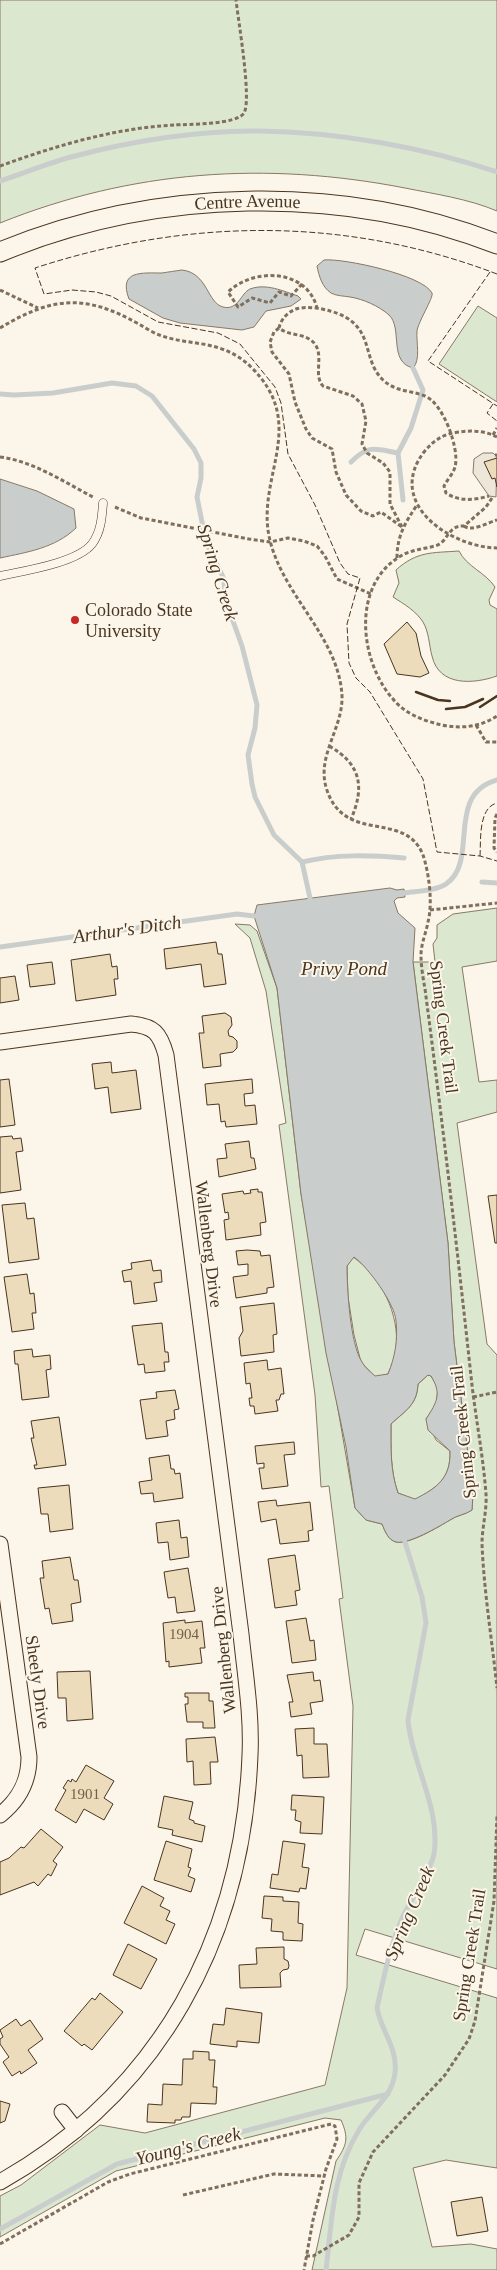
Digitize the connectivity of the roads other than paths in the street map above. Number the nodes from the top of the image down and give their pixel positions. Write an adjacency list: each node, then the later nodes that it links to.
1 (497, 244): 2 (street, Centre Avenue)
2 (0, 252)
3 (103, 503): 4 (lane)
4 (0, 576)
5 (0, 1042): 9 (street, Wallenberg Drive)
6 (0, 1544): 7 (street, Sheely Drive)
7 (0, 1815)
8 (62, 2112): 9 (street)
9 (76, 2130): 10 (street, Wallenberg Drive)
10 (0, 2182)

